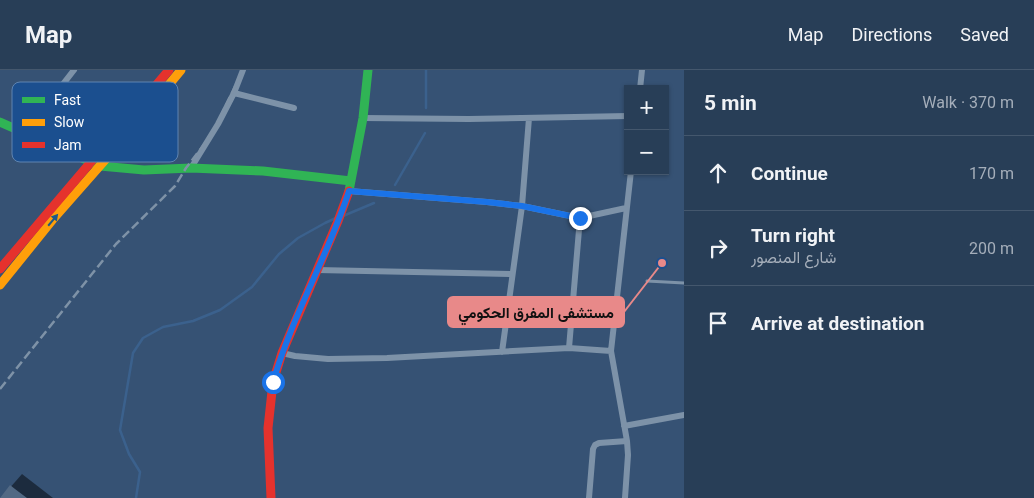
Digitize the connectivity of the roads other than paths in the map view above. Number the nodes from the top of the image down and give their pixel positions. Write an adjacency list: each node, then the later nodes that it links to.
1 (74, 70): 7 (street)
2 (169, 70): 8 (street)
3 (181, 70): 9 (street)
4 (243, 70): 11 (street)
5 (368, 70): 14 (street)
6 (642, 70): 10 (street)
7 (64, 82)
8 (159, 82)
9 (171, 82)
10 (640, 85)
11 (234, 93): 12 (street); 21 (street)
12 (294, 108)
13 (624, 116): 15 (street)
14 (363, 118): 15 (street); 23 (street)
15 (529, 118): 25 (street)
16 (0, 122): 17 (street)
17 (12, 128)
18 (103, 162): 20 (street)
19 (90, 163): 20 (street); 28 (street)
20 (100, 166): 21 (street); 33 (street, one-way to 20)
21 (191, 168): 23 (street)
22 (630, 175): 26 (street)
23 (351, 181): 24 (street)
24 (347, 195): 25 (street); 29 (street)
25 (522, 206): 27 (street); 30 (street)
26 (626, 208): 27 (street); 36 (street)
27 (580, 218): 34 (street)
28 (0, 269)
29 (317, 270): 30 (street); 37 (street)
30 (512, 274): 35 (street)
31 (647, 281): 32 (lane)
32 (684, 283)
33 (0, 286)
34 (569, 348): 35 (street); 36 (street)
35 (502, 352): 37 (street)
36 (611, 352): 39 (street)
37 (282, 353): 41 (street)
38 (684, 415): 39 (street)
39 (624, 426): 40 (street)
40 (627, 441): 42 (street); 43 (street)
41 (271, 498)
42 (589, 498)
43 (625, 498)

